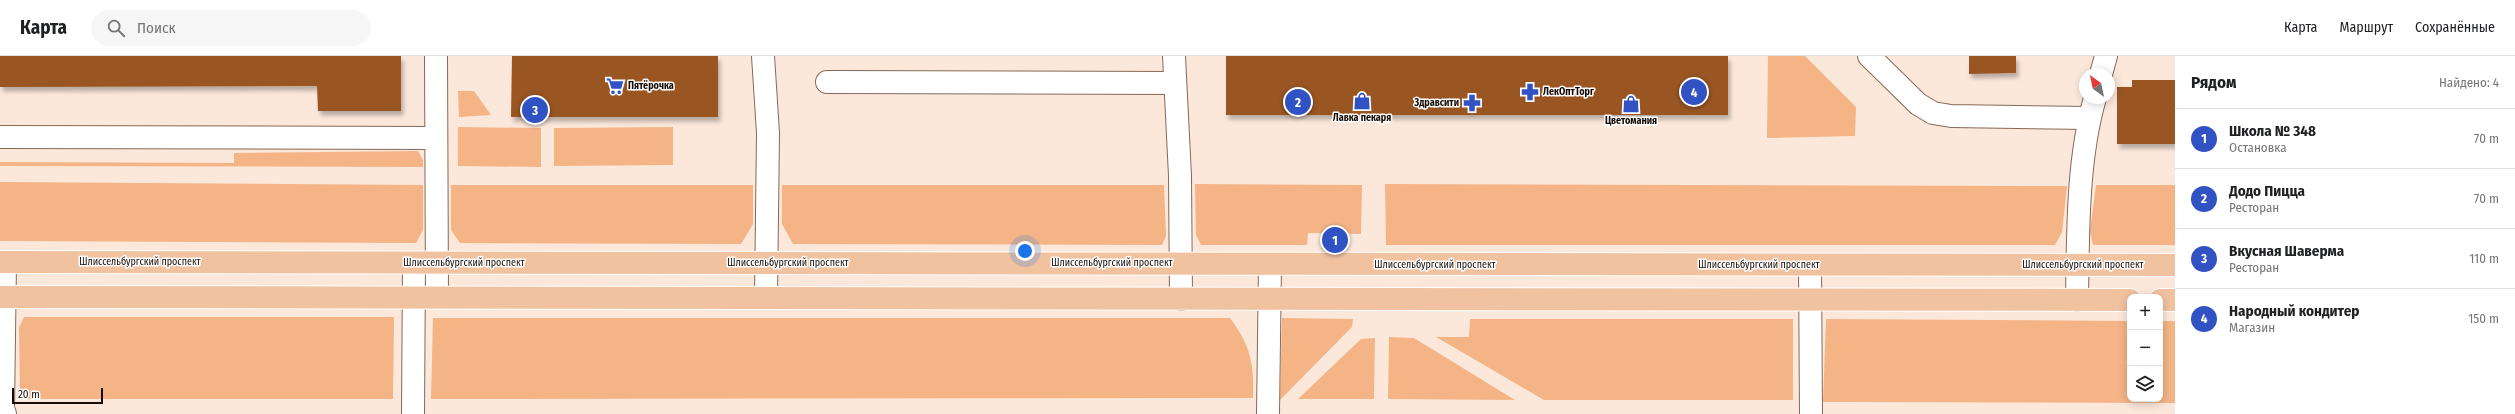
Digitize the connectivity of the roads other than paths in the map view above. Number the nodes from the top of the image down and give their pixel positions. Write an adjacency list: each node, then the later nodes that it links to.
1 (436, 56): 11 (lane)
2 (763, 56): 16 (lane)
3 (1174, 56): 8 (lane)
4 (1869, 56): 9 (lane)
5 (2106, 56): 6 (lane)
6 (2103, 68)
7 (827, 82): 8 (lane)
8 (1175, 83): 15 (lane)
9 (2092, 108): 19 (lane)
10 (0, 137): 11 (lane)
11 (436, 138): 14 (lane)
12 (3, 262): 13 (main road, Шлиссельбургский проспект); 21 (lane)
13 (414, 263): 14 (main road, Шлиссельбургский проспект); 22 (lane)
14 (437, 263): 16 (main road, Шлиссельбургский проспект); 23 (lane)
15 (1182, 263): 16 (main road, Шлиссельбургский проспект); 17 (main road, Шлиссельбургский проспект); 25 (lane)
16 (767, 264): 24 (lane)
17 (1270, 264): 18 (main road, Шлиссельбургский проспект); 26 (lane)
18 (1810, 265): 19 (main road, Шлиссельбургский проспект); 27 (lane)
19 (2077, 265): 20 (main road, Шлиссельбургский проспект); 28 (lane)
20 (2175, 265)
21 (3, 297): 22 (main road); 32 (lane)
22 (414, 297): 23 (main road); 33 (lane)
23 (437, 297): 24 (main road)
24 (766, 298): 25 (main road)
25 (1182, 299): 26 (main road)
26 (1269, 299): 27 (main road); 34 (lane)
27 (1810, 299): 28 (main road); 35 (lane)
28 (2077, 300): 29 (main road)
29 (2127, 300)
30 (2163, 300): 31 (main road)
31 (2175, 300)
32 (5, 414)
33 (413, 414)
34 (1268, 414)
35 (1811, 414)

